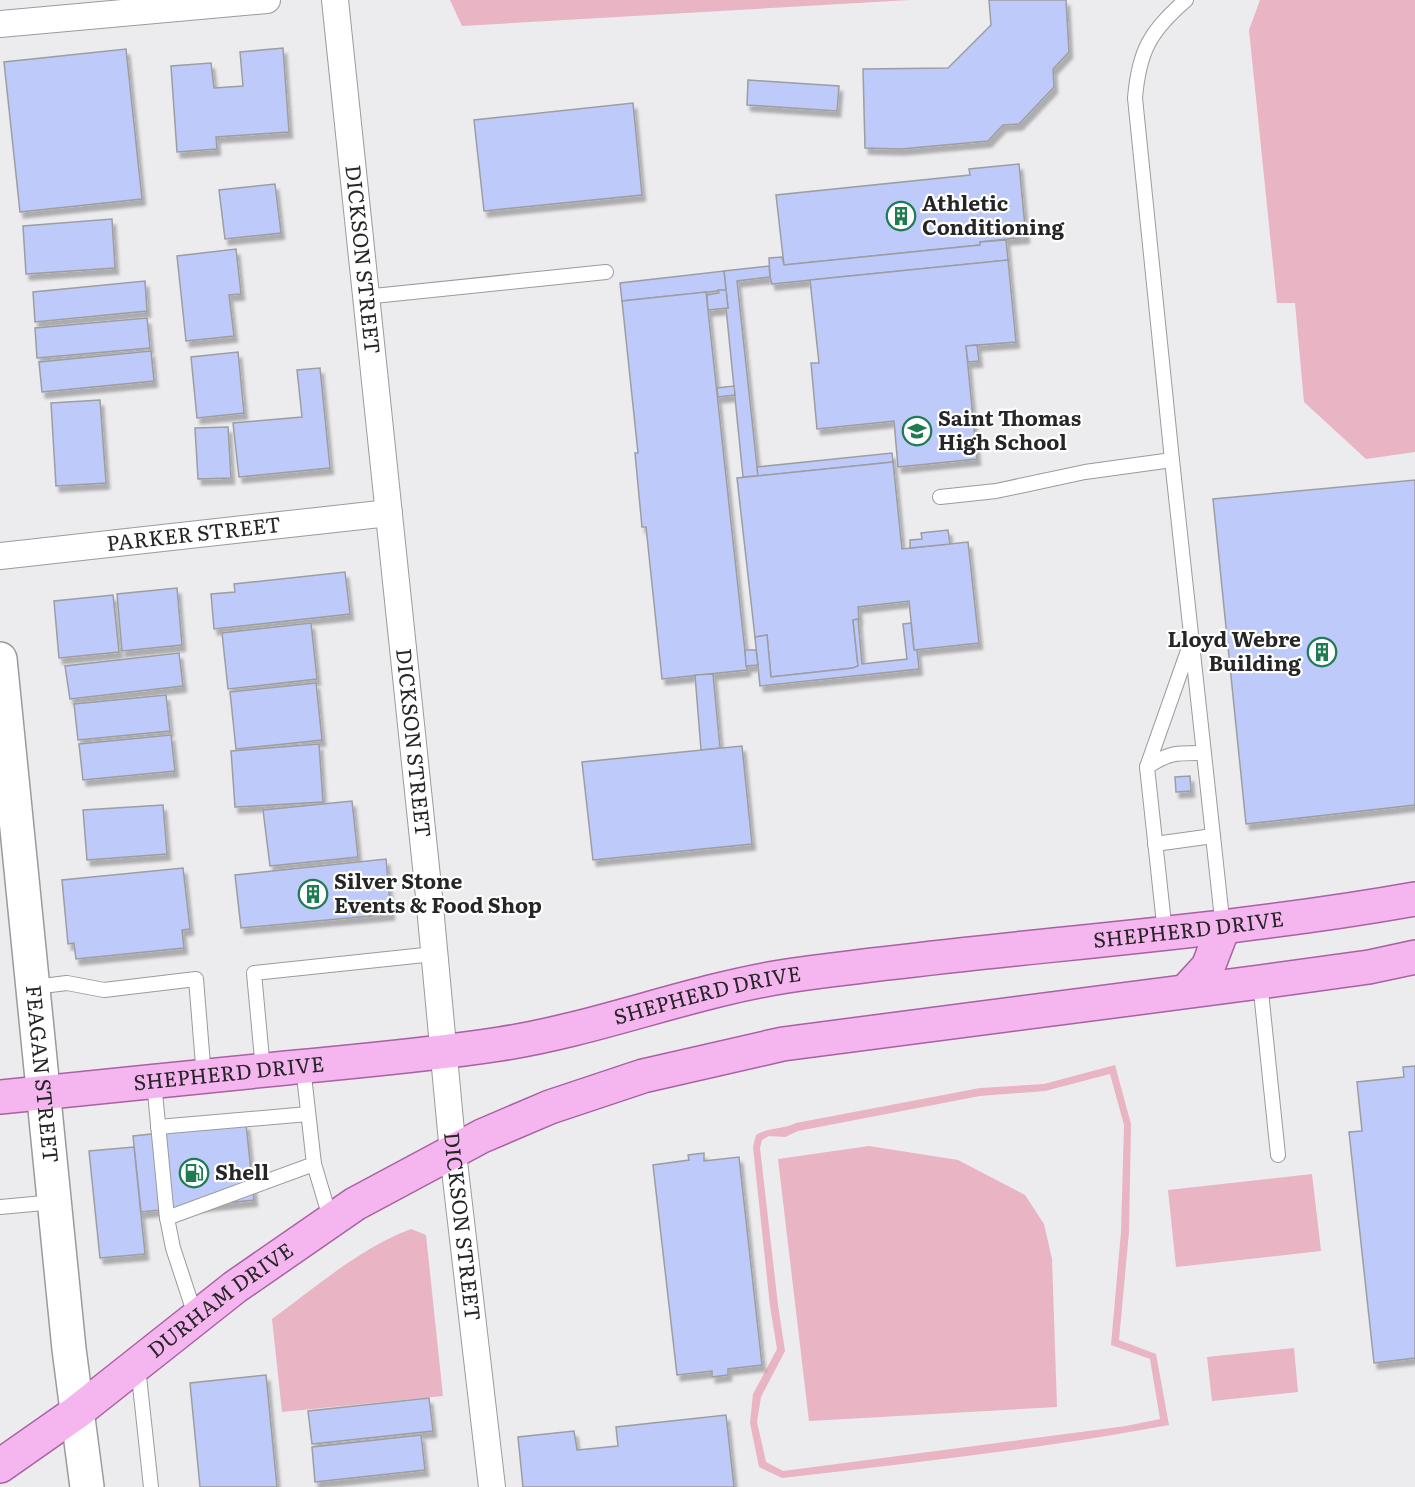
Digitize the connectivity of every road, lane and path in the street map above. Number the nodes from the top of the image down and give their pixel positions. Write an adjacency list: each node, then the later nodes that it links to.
1 (267, 0): 4 (street)
2 (335, 0): 7 (street, DICKSON STREET)
3 (1177, 3): 8 (lane)
4 (164, 5): 5 (street)
5 (0, 24)
6 (606, 272): 7 (lane)
7 (364, 297): 10 (street, DICKSON STREET)
8 (1172, 460): 9 (lane); 12 (lane)
9 (940, 496)
10 (389, 513): 11 (street, PARKER STREET); 21 (street, DICKSON STREET)
11 (0, 556)
12 (1191, 640): 14 (lane); 15 (lane)
13 (0, 659): 24 (street, FEAGAN STREET)
14 (1203, 753): 15 (lane); 16 (lane)
15 (1147, 767): 17 (lane)
16 (1213, 836): 17 (lane); 19 (lane)
17 (1155, 844): 20 (lane)
18 (1415, 899): 19 (main road, SHEPHERD DRIVE)
19 (1223, 928): 20 (main road, SHEPHERD DRIVE); 25 (main road)
20 (1165, 934): 26 (main road, SHEPHERD DRIVE)
21 (434, 954): 26 (street, DICKSON STREET); 28 (lane)
22 (1415, 957): 23 (main road)
23 (1260, 982): 25 (main road); 36 (lane)
24 (34, 987): 29 (lane); 31 (street, FEAGAN STREET)
25 (1186, 991): 35 (main road)
26 (443, 1051): 27 (main road, SHEPHERD DRIVE); 35 (street, DICKSON STREET)
27 (303, 1066): 28 (main road, SHEPHERD DRIVE); 33 (lane)
28 (263, 1071): 29 (main road, SHEPHERD DRIVE)
29 (204, 1077): 30 (main road, SHEPHERD DRIVE)
30 (154, 1082): 31 (main road, SHEPHERD DRIVE); 34 (lane)
31 (43, 1093): 32 (main road, SHEPHERD DRIVE); 38 (street, FEAGAN STREET)
32 (0, 1097)
33 (308, 1114): 34 (lane); 37 (lane)
34 (158, 1127): 40 (lane)
35 (453, 1153): 41 (main road, DURHAM DRIVE); 48 (street, DICKSON STREET)
36 (1278, 1155)
37 (314, 1164): 40 (lane); 41 (lane)
38 (55, 1202): 39 (lane); 44 (street, FEAGAN STREET)
39 (0, 1207)
40 (166, 1218): 42 (lane)
41 (331, 1221): 42 (main road, DURHAM DRIVE)
42 (196, 1318): 43 (main road, DURHAM DRIVE)
43 (138, 1363): 44 (main road, DURHAM DRIVE); 47 (lane)
44 (77, 1412): 45 (main road, DURHAM DRIVE); 46 (street, FEAGAN STREET)
45 (0, 1466)
46 (87, 1487)
47 (151, 1487)
48 (492, 1487)

